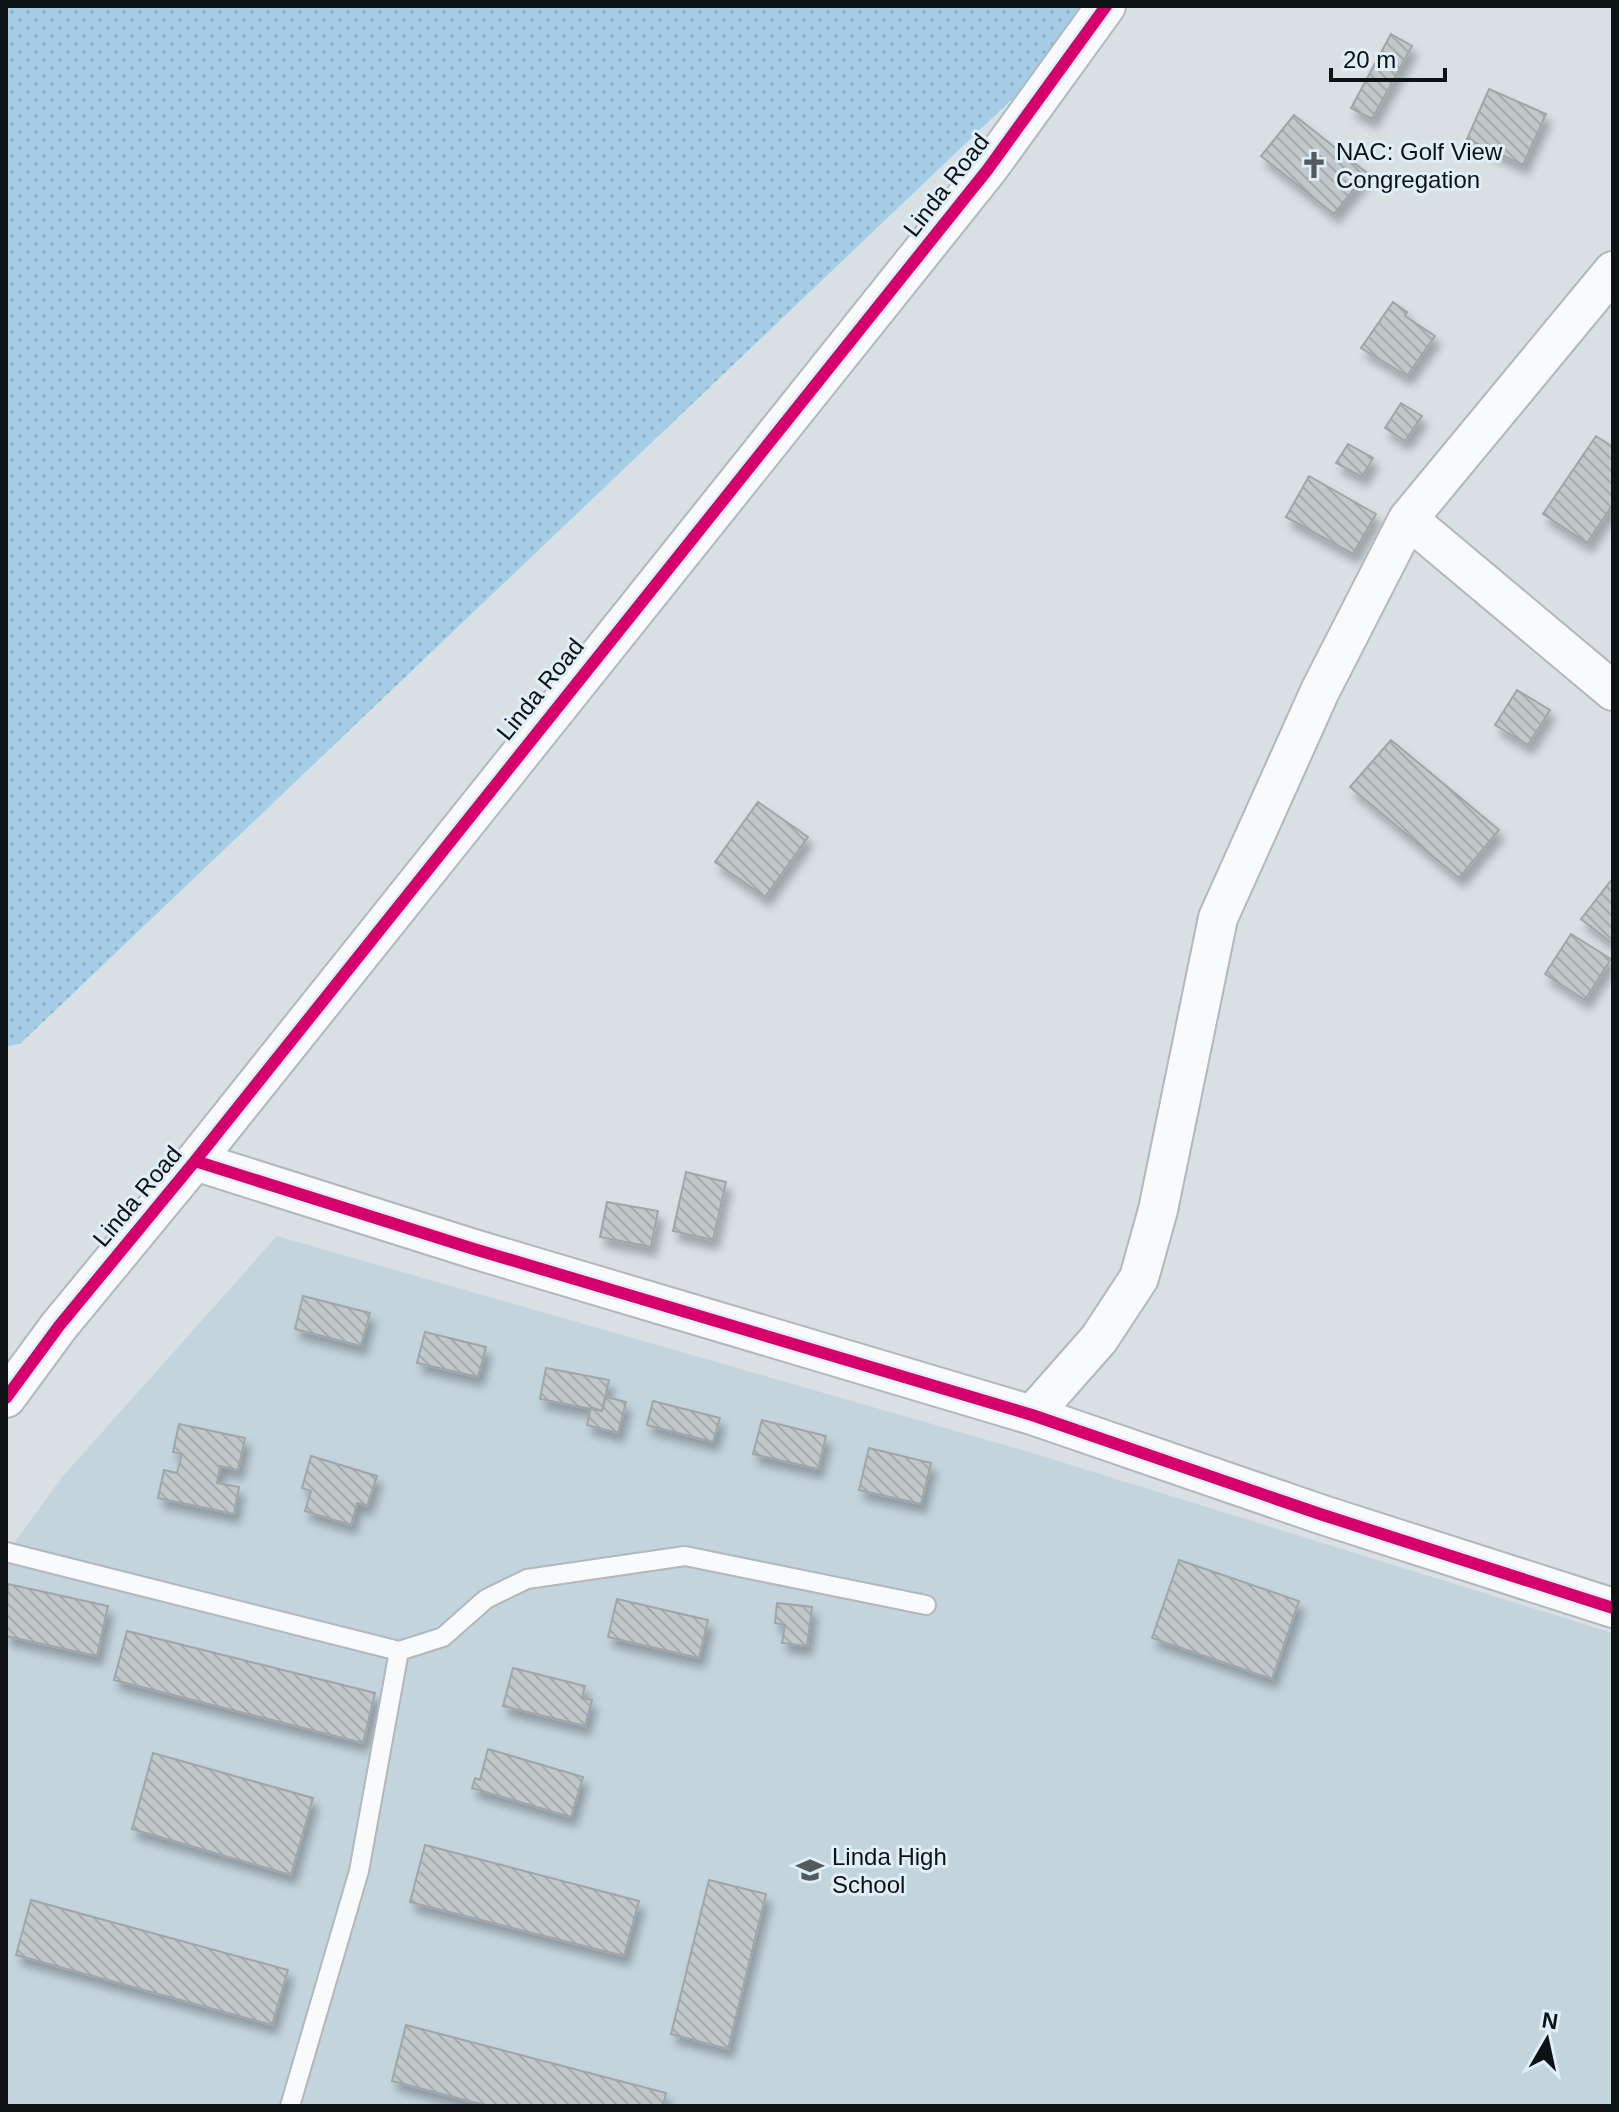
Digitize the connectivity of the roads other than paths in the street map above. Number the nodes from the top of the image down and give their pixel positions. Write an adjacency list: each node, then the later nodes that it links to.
1 (1106, 6): 5 (street, Linda Road)
2 (1613, 271): 3 (street)
3 (1408, 519): 4 (street); 7 (street)
4 (1613, 691)
5 (195, 1161): 6 (street, Linda Road); 7 (street)
6 (6, 1398)
7 (1032, 1415): 10 (street)
8 (6, 1552): 11 (lane)
9 (926, 1605): 11 (lane)
10 (1613, 1608)
11 (399, 1651): 12 (lane)
12 (290, 2106)

